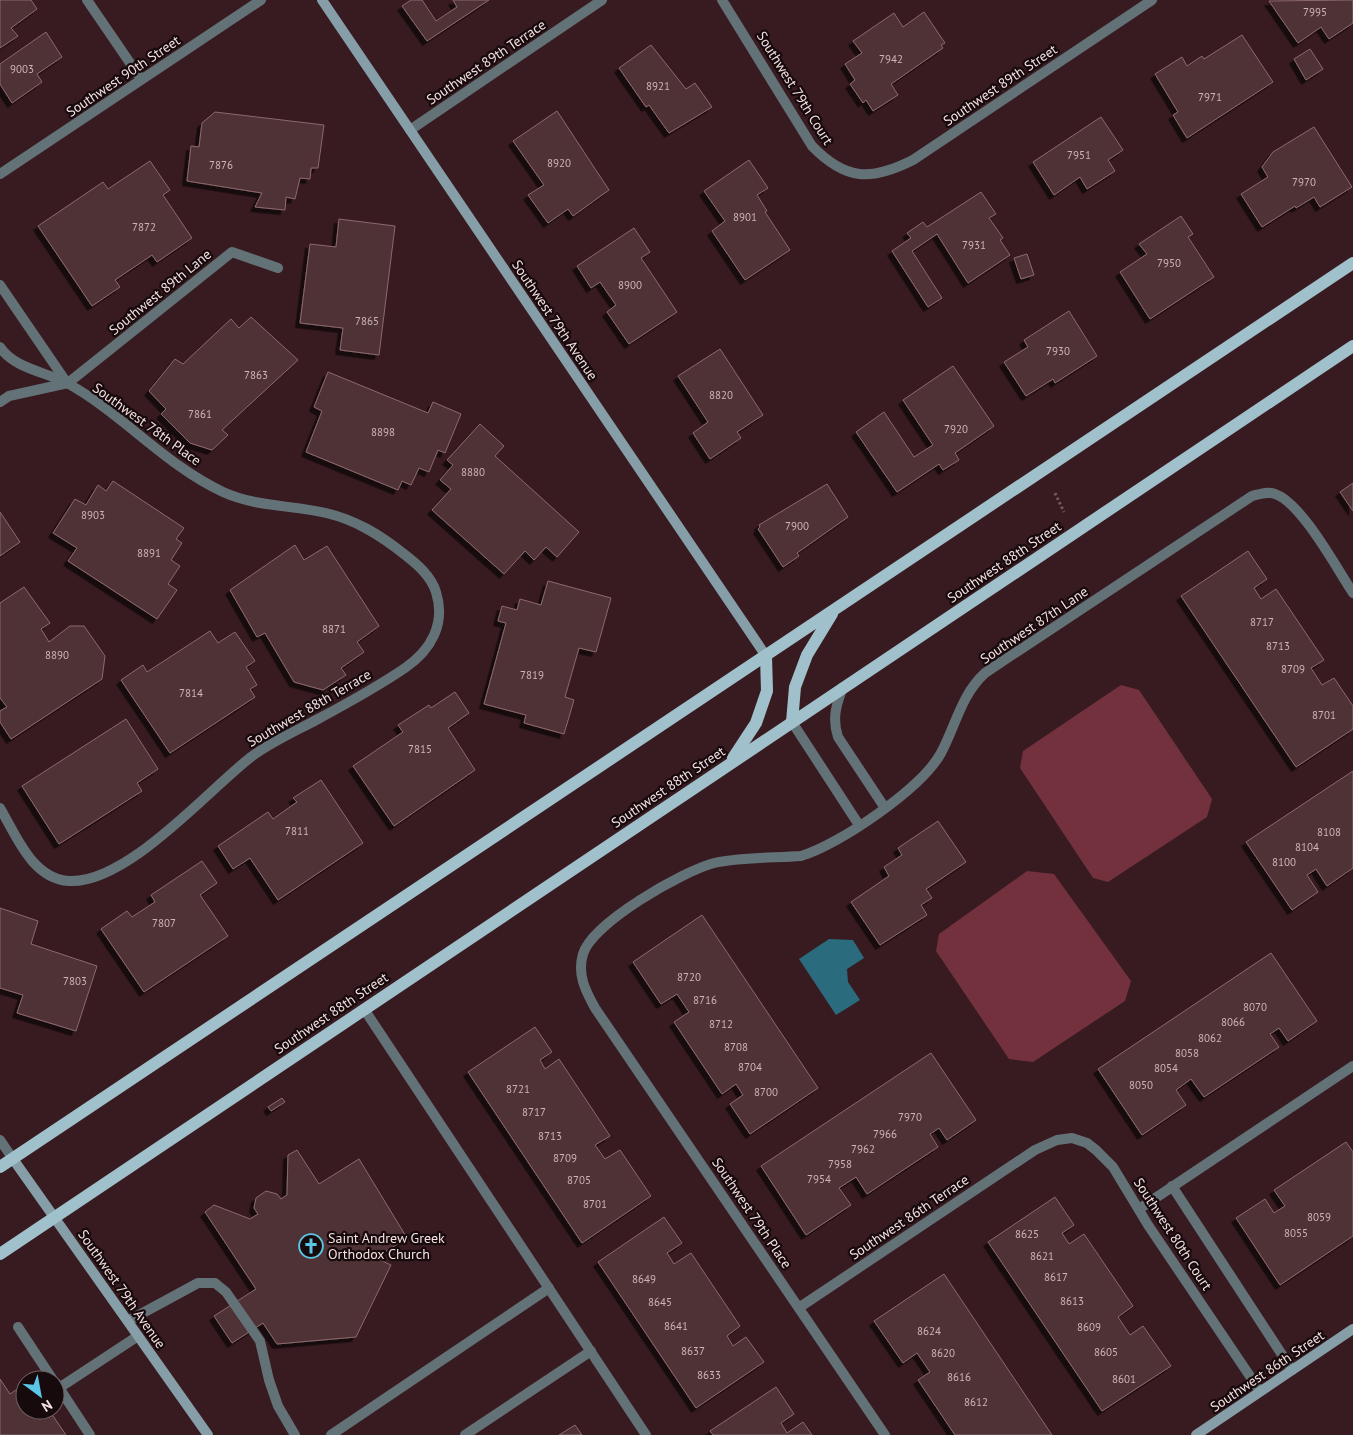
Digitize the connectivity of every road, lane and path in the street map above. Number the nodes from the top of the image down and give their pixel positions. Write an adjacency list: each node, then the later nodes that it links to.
1 (87, 0): 7 (street)
2 (261, 0): 7 (street, Southwest 90th Street)
3 (322, 0): 8 (street, Southwest 79th Avenue)
4 (602, 0): 8 (street, Southwest 89th Terrace)
5 (722, 0): 10 (street, Southwest 79th Court)
6 (1152, 0): 10 (street, Southwest 89th Street)
7 (142, 79): 9 (street, Southwest 90th Street)
8 (410, 130): 23 (street, Southwest 79th Avenue)
9 (0, 174)
10 (857, 175)
11 (1353, 263): 22 (main road)
12 (278, 268): 16 (street, Southwest 89th Lane)
13 (0, 284): 16 (street)
14 (1353, 346): 24 (main road, Southwest 88th Street)
15 (0, 347): 16 (street)
16 (68, 383): 17 (street, Southwest 89th Lane); 20 (street, Southwest 78th Place)
17 (0, 402)
18 (1055, 493): 19 (path)
19 (1064, 512)
20 (427, 576): 27 (street, Southwest 88th Terrace)
21 (1353, 593): 28 (street, Southwest 87th Lane)
22 (834, 610): 23 (main road); 25 (main road)
23 (766, 656): 26 (main road); 35 (main road)
24 (843, 687): 25 (main road, Southwest 88th Street); 28 (street)
25 (792, 722): 26 (main road, Southwest 88th Street); 29 (street)
26 (728, 765): 31 (main road, Southwest 88th Street)
27 (0, 808)
28 (885, 808): 29 (street, Southwest 87th Lane)
29 (859, 825): 30 (street, Southwest 87th Lane)
30 (595, 1008): 42 (street, Southwest 79th Place)
31 (364, 1009): 39 (main road, Southwest 88th Street); 41 (street)
32 (1353, 1066): 37 (street)
33 (0, 1140): 35 (street)
34 (1035, 1150): 38 (street, Southwest 80th Court); 42 (street, Southwest 86th Terrace)
35 (12, 1159): 36 (main road); 39 (street, Southwest 79th Avenue)
36 (0, 1167)
37 (1172, 1186): 38 (street); 49 (street, Southwest 80th Court)
38 (1139, 1209): 51 (street, Southwest 80th Court)
39 (54, 1218): 40 (main road, Southwest 88th Street); 43 (street, Southwest 79th Avenue)
40 (0, 1254)
41 (549, 1288): 47 (street); 56 (street)
42 (800, 1307): 59 (street, Southwest 79th Place)
43 (128, 1321): 46 (street, Southwest 79th Avenue); 55 (street)
44 (18, 1327): 48 (street)
45 (1353, 1329): 49 (street, Southwest 86th Street)
46 (138, 1336): 50 (street); 54 (street, Southwest 79th Avenue)
47 (591, 1352): 57 (street); 58 (street)
48 (47, 1370)
49 (1292, 1370): 51 (street, Southwest 86th Street)
50 (65, 1378)
51 (1260, 1391): 60 (street, Southwest 86th Street)
52 (65, 1397): 53 (street)
53 (90, 1435)
54 (208, 1435)
55 (295, 1435)
56 (331, 1435)
57 (465, 1435)
58 (646, 1435)
59 (885, 1435)
60 (1196, 1435)

